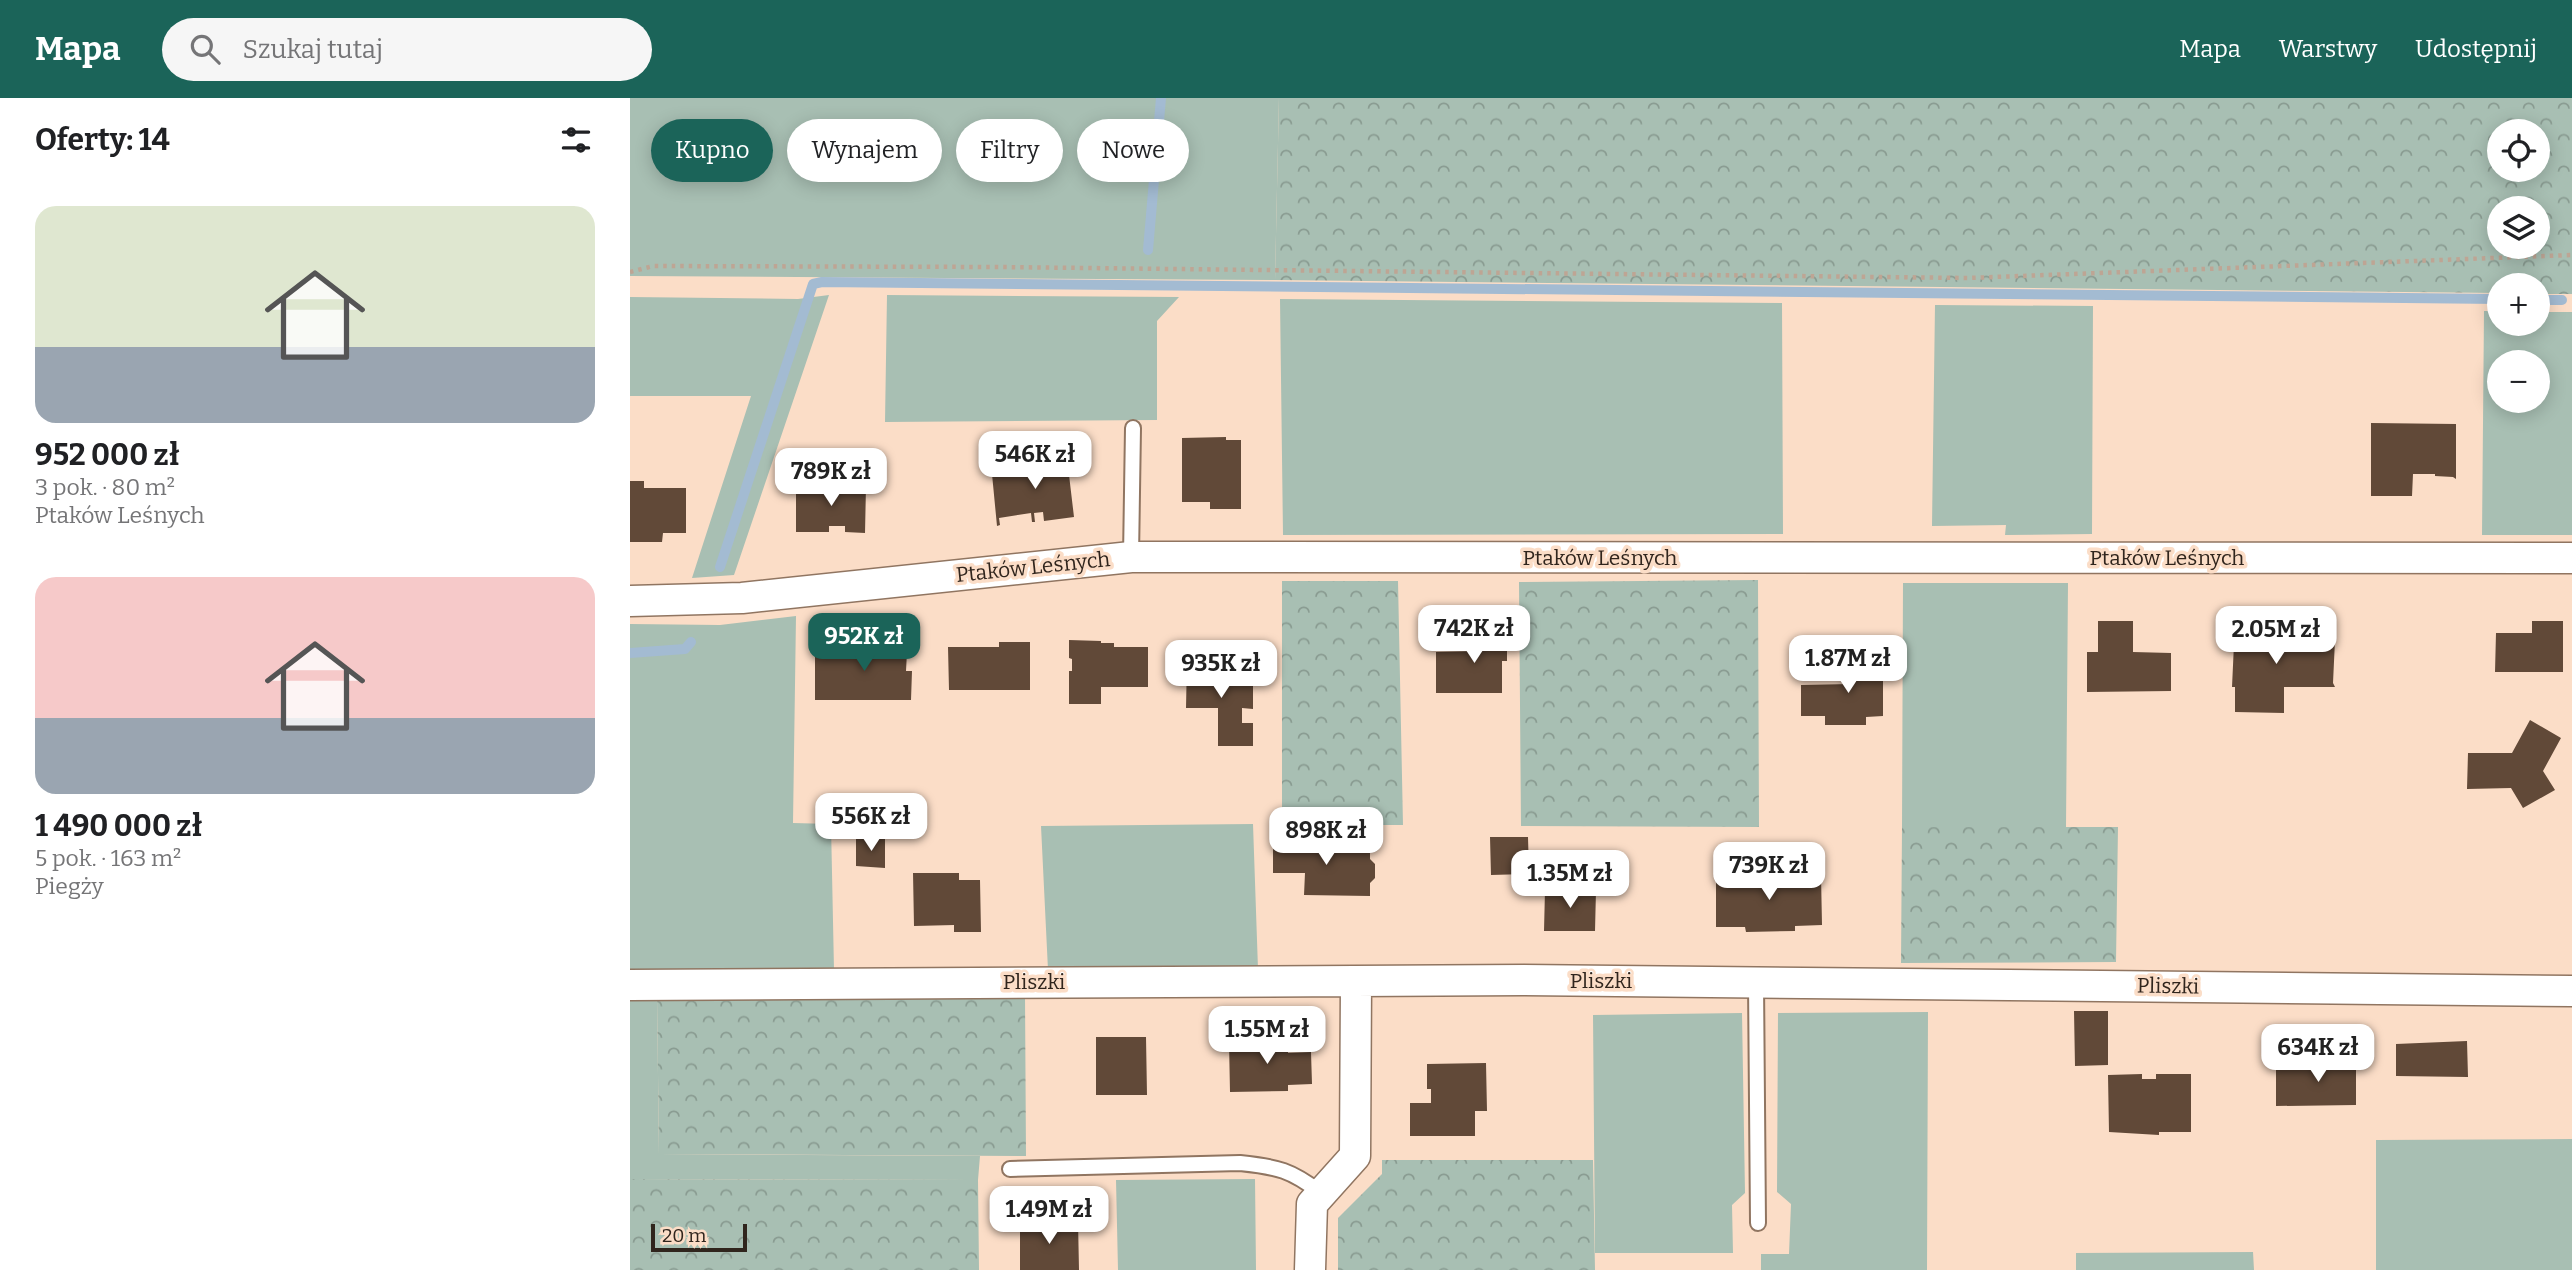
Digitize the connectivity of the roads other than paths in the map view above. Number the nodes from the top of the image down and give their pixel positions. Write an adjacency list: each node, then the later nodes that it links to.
1 (1133, 428): 2 (lane)
2 (1130, 557): 3 (street, Ptaków Leśnych); 4 (street, Ptaków Leśnych)
3 (2572, 558)
4 (630, 601)
5 (1756, 982): 6 (street, Pliszki); 8 (street, Pliszki); 11 (lane)
6 (1356, 983): 7 (street, Pliszki); 10 (street)
7 (630, 985)
8 (2572, 992)
9 (1010, 1169): 10 (lane)
10 (1321, 1193): 12 (street)
11 (1758, 1223)
12 (1310, 1270)

